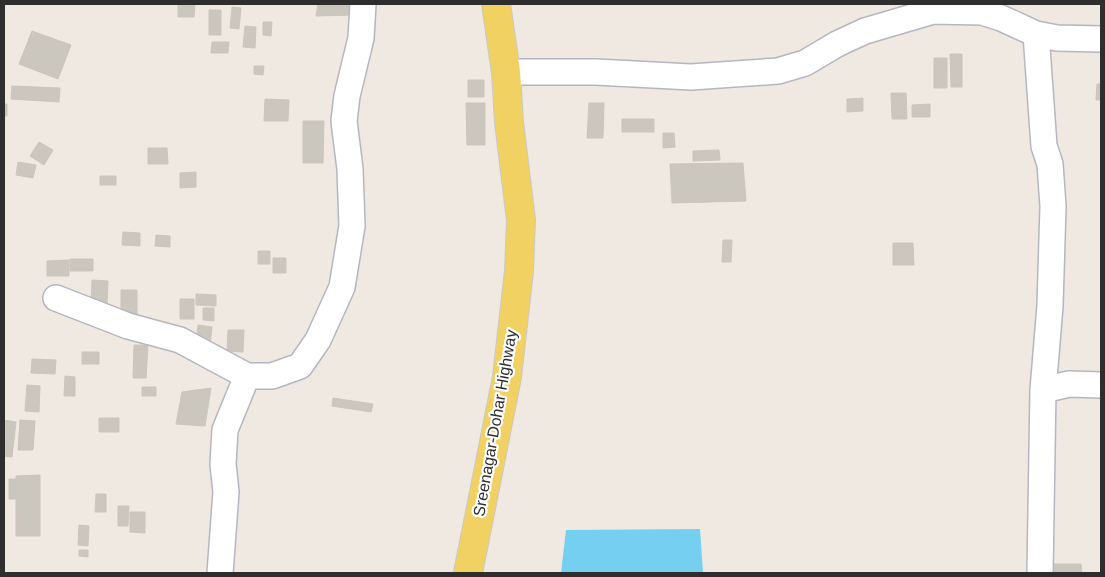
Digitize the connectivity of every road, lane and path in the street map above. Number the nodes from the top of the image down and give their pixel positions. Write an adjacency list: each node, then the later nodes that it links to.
1 (363, 4): 7 (street)
2 (496, 4): 5 (main road, Sreenagar-Dohar Highway)
3 (1036, 34): 4 (street); 5 (street); 9 (street)
4 (1101, 39)
5 (506, 72): 11 (main road, Sreenagar-Dohar Highway)
6 (56, 298): 7 (street)
7 (246, 376): 10 (street)
8 (1101, 385): 9 (street)
9 (1043, 390): 12 (street)
10 (220, 573)
11 (468, 573)
12 (1040, 573)

